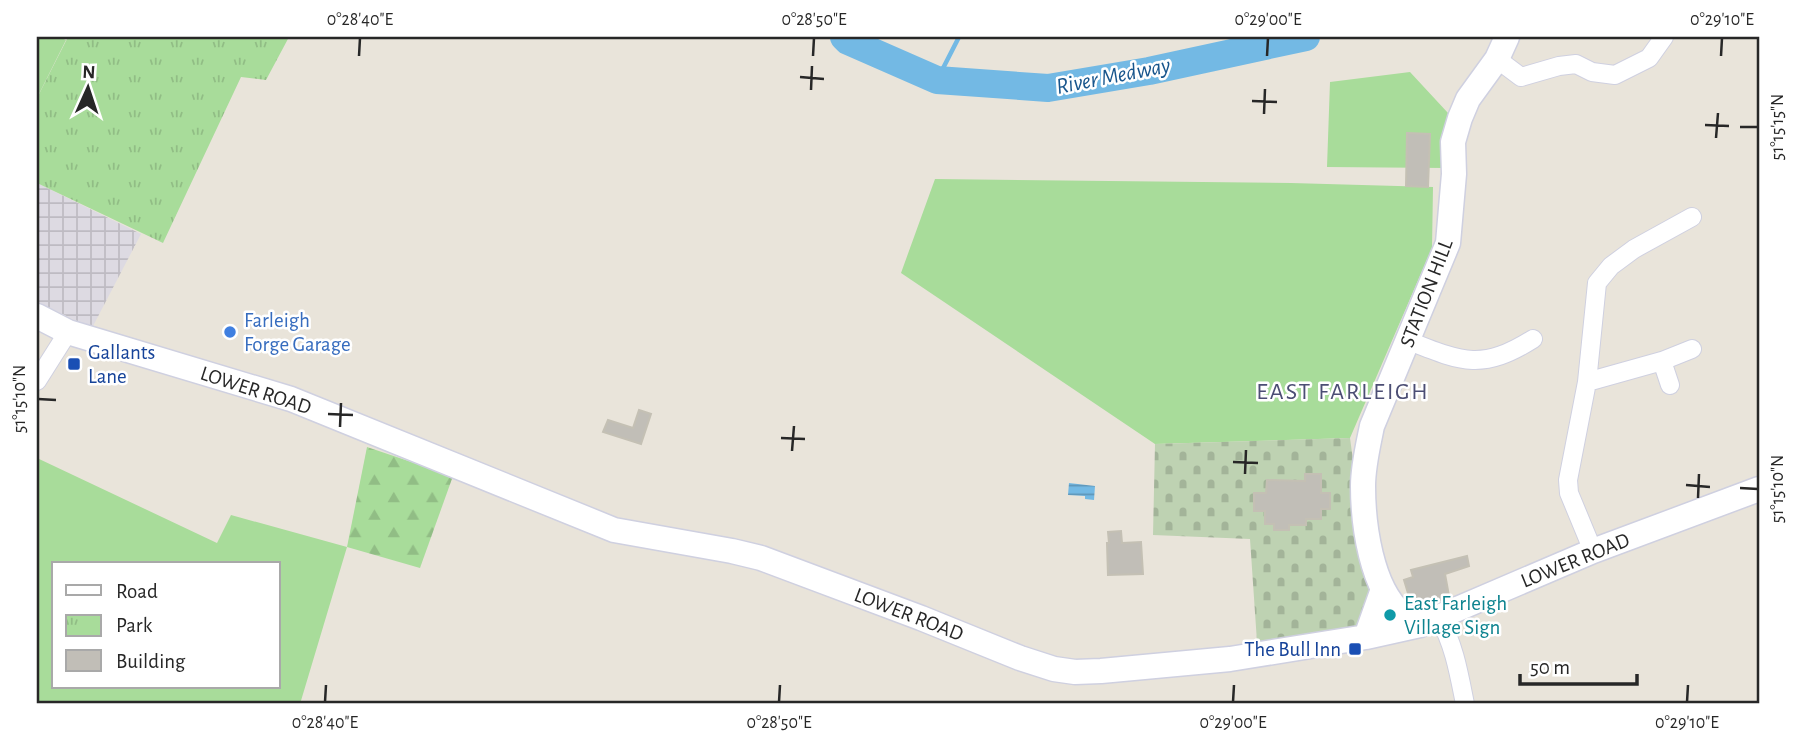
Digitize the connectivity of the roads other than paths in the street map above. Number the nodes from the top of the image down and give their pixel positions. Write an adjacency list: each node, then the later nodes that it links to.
1 (1664, 37): 2 (street)
2 (1503, 46): 7 (main road, STATION HILL)
3 (1692, 217): 11 (street)
4 (37, 316): 5 (main road, LOWER ROAD)
5 (68, 332): 10 (street); 17 (main road, LOWER ROAD)
6 (1533, 339): 7 (street)
7 (1409, 341): 15 (main road, STATION HILL)
8 (1692, 349): 9 (street)
9 (1662, 361): 11 (street); 12 (street)
10 (37, 381)
11 (1587, 382): 14 (street)
12 (1670, 385)
13 (1759, 489): 14 (main road, LOWER ROAD)
14 (1593, 551): 16 (main road, LOWER ROAD)
15 (1383, 589): 16 (main road, STATION HILL); 17 (main road)
16 (1430, 621): 17 (main road, LOWER ROAD); 18 (street)
17 (1366, 637)
18 (1465, 704)

